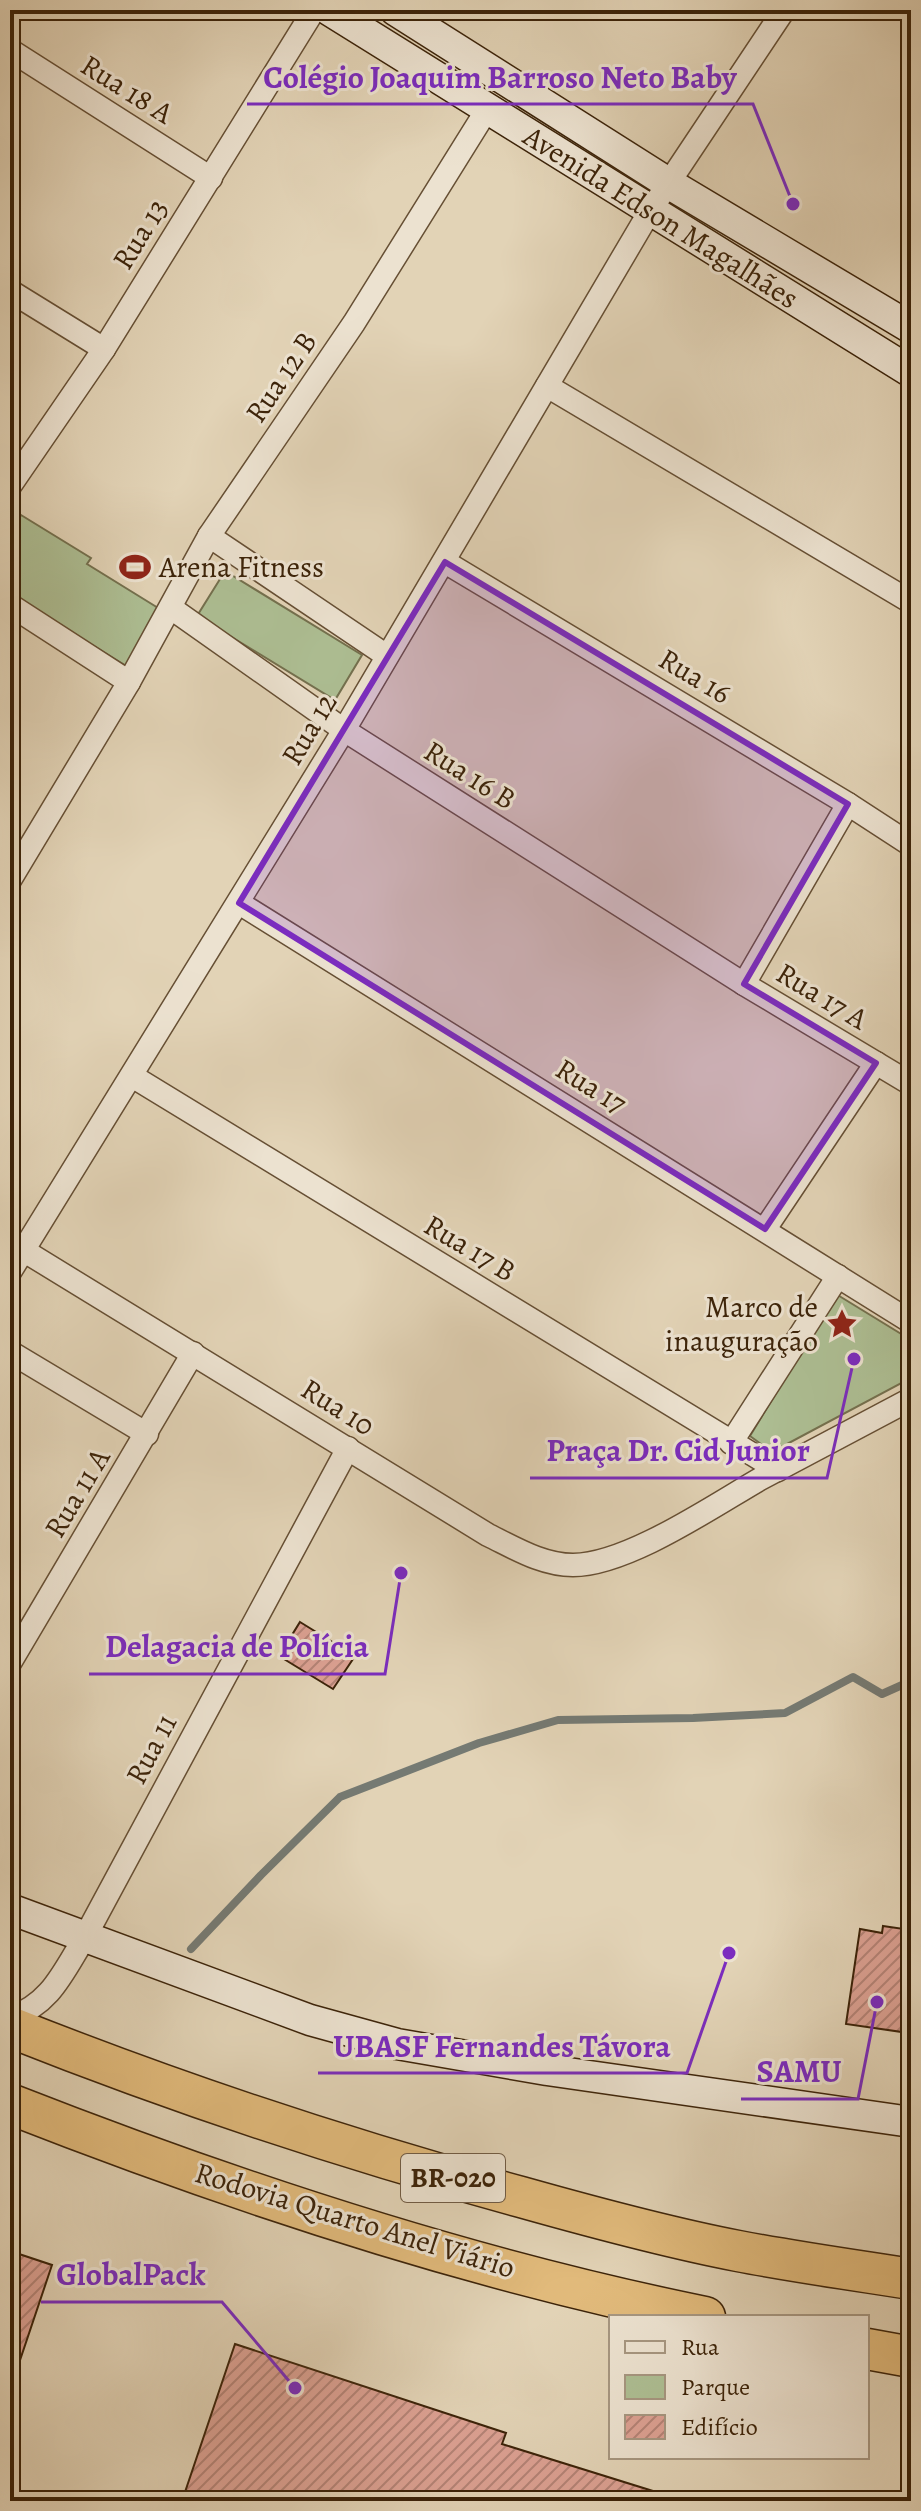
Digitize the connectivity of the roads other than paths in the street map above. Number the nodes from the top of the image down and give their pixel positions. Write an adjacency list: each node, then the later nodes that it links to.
1 (314, 10): 8 (street, Rua 13)
2 (329, 10): 7 (street, Avenida Edson Magalhães)
3 (395, 10): 6 (street, Avenida Edson Magalhães)
4 (784, 10): 9 (street, Rua 12)
5 (10, 50): 8 (street, Rua 18 A)
6 (528, 92): 7 (street); 9 (street, Avenida Edson Magalhães)
7 (497, 114): 10 (street, Avenida Edson Magalhães); 17 (street, Rua 12 B)
8 (211, 178): 13 (street, Rua 13)
9 (668, 183): 10 (street, Rua 12); 12 (street, Avenida Edson Magalhães)
10 (650, 211): 14 (street, Avenida Edson Magalhães); 15 (street, Rua 12)
11 (10, 291): 13 (street)
12 (911, 328)
13 (104, 349): 16 (street, Rua 13)
14 (911, 372)
15 (547, 386): 18 (street, Rua 12); 19 (street)
16 (10, 486)
17 (209, 536): 21 (street, Rua 12 B); 22 (street)
18 (445, 562): 22 (street, Rua 12); 25 (street, Rua 16)
19 (911, 602)
20 (10, 605): 23 (street)
21 (171, 608): 23 (street, Rua 12 B); 24 (street, Rua 16 B)
22 (387, 656): 24 (street, Rua 12)
23 (129, 682): 27 (street, Rua 12 B)
24 (344, 730): 28 (street, Rua 12); 29 (street, Rua 16 B)
25 (848, 804): 26 (street, Rua 16); 29 (street)
26 (911, 845)
27 (10, 880)
28 (239, 903): 31 (street, Rua 12); 33 (street, Rua 17)
29 (744, 984): 30 (street, Rua 17 A)
30 (876, 1063): 32 (street, Rua 17 A); 33 (street)
31 (132, 1076): 34 (street, Rua 12); 42 (street, Rua 17 B)
32 (911, 1084)
33 (765, 1229): 36 (street, Rua 17)
34 (16, 1246): 35 (street, Rua 12); 39 (street, Rua 10)
35 (10, 1272)
36 (838, 1276): 37 (street, Rua 17); 42 (street)
37 (911, 1322)
38 (10, 1352): 41 (street)
39 (193, 1353): 41 (street, Rua 11 A); 43 (street, Rua 10)
40 (911, 1399): 44 (street, Rua 10)
41 (147, 1434): 45 (street, Rua 11 A)
42 (731, 1443): 44 (street, Rua 17 B)
43 (348, 1448): 44 (street, Rua 10); 47 (street, Rua 11)
44 (778, 1470)
45 (10, 1663)
46 (10, 1909): 47 (street)
47 (85, 1937): 48 (street, Rua 11); 51 (street)
48 (10, 2018)
49 (10, 2027): 52 (highway, BR-020)
50 (10, 2104): 53 (highway, Rodovia Quarto Anel Viário / BR-020)
51 (911, 2122)
52 (911, 2279)
53 (695, 2315)
54 (869, 2349): 55 (highway)
55 (911, 2357)

